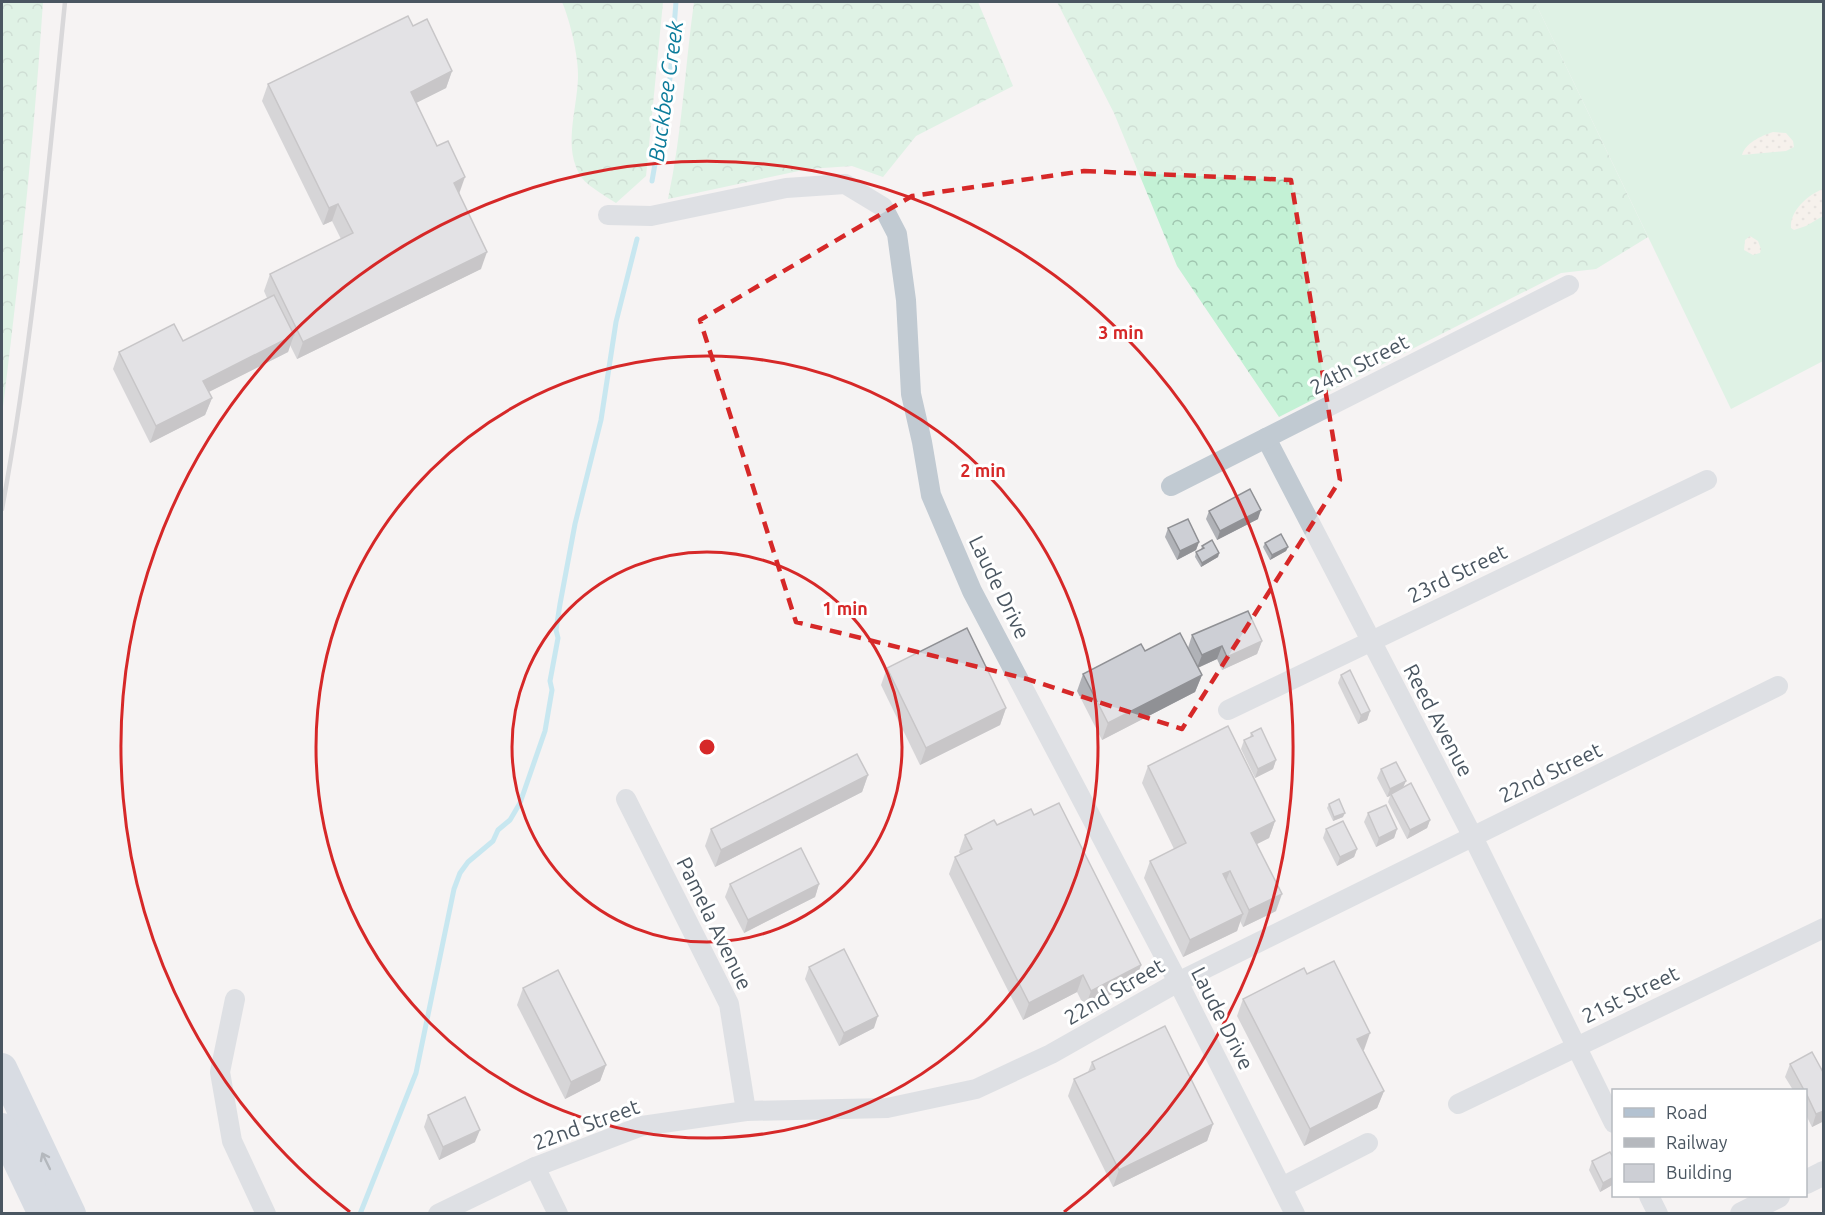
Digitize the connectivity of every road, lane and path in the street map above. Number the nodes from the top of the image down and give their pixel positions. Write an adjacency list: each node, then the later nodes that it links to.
1 (608, 215): 12 (street, Laude Drive)
2 (1569, 285): 3 (street, 24th Street)
3 (1266, 438): 5 (street, 24th Street); 6 (street, Reed Avenue)
4 (1707, 480): 6 (street, 23rd Street)
5 (1171, 486)
6 (1371, 641): 8 (street, 23rd Street); 10 (street, Reed Avenue)
7 (1778, 686): 10 (street, 22nd Street)
8 (1227, 710)
9 (626, 799): 17 (street, Pamela Avenue)
10 (1473, 837): 12 (street, 22nd Street); 14 (street, Reed Avenue)
11 (1824, 928): 14 (street, 21st Street)
12 (1178, 982): 17 (street, 22nd Street); 24 (street, Laude Drive)
13 (235, 999): 29 (street)
14 (1576, 1046): 16 (street, 21st Street); 18 (street, Reed Avenue)
15 (2, 1068): 28 (main road, one-way to 15)
16 (1458, 1104)
17 (746, 1111): 21 (street, 22nd Street)
18 (1612, 1119)
19 (2, 1128): 27 (main road)
20 (1368, 1143): 24 (street)
21 (535, 1167): 30 (street, 22nd Street); 31 (street)
22 (1824, 1173): 23 (street)
23 (1807, 1182)
24 (1282, 1187): 32 (street, Laude Drive)
25 (1650, 1197): 33 (street)
26 (1776, 1197): 34 (street)
27 (43, 1214)
28 (71, 1214)
29 (266, 1214)
30 (438, 1214)
31 (558, 1214)
32 (1295, 1214)
33 (1658, 1214)
34 (1742, 1214)

